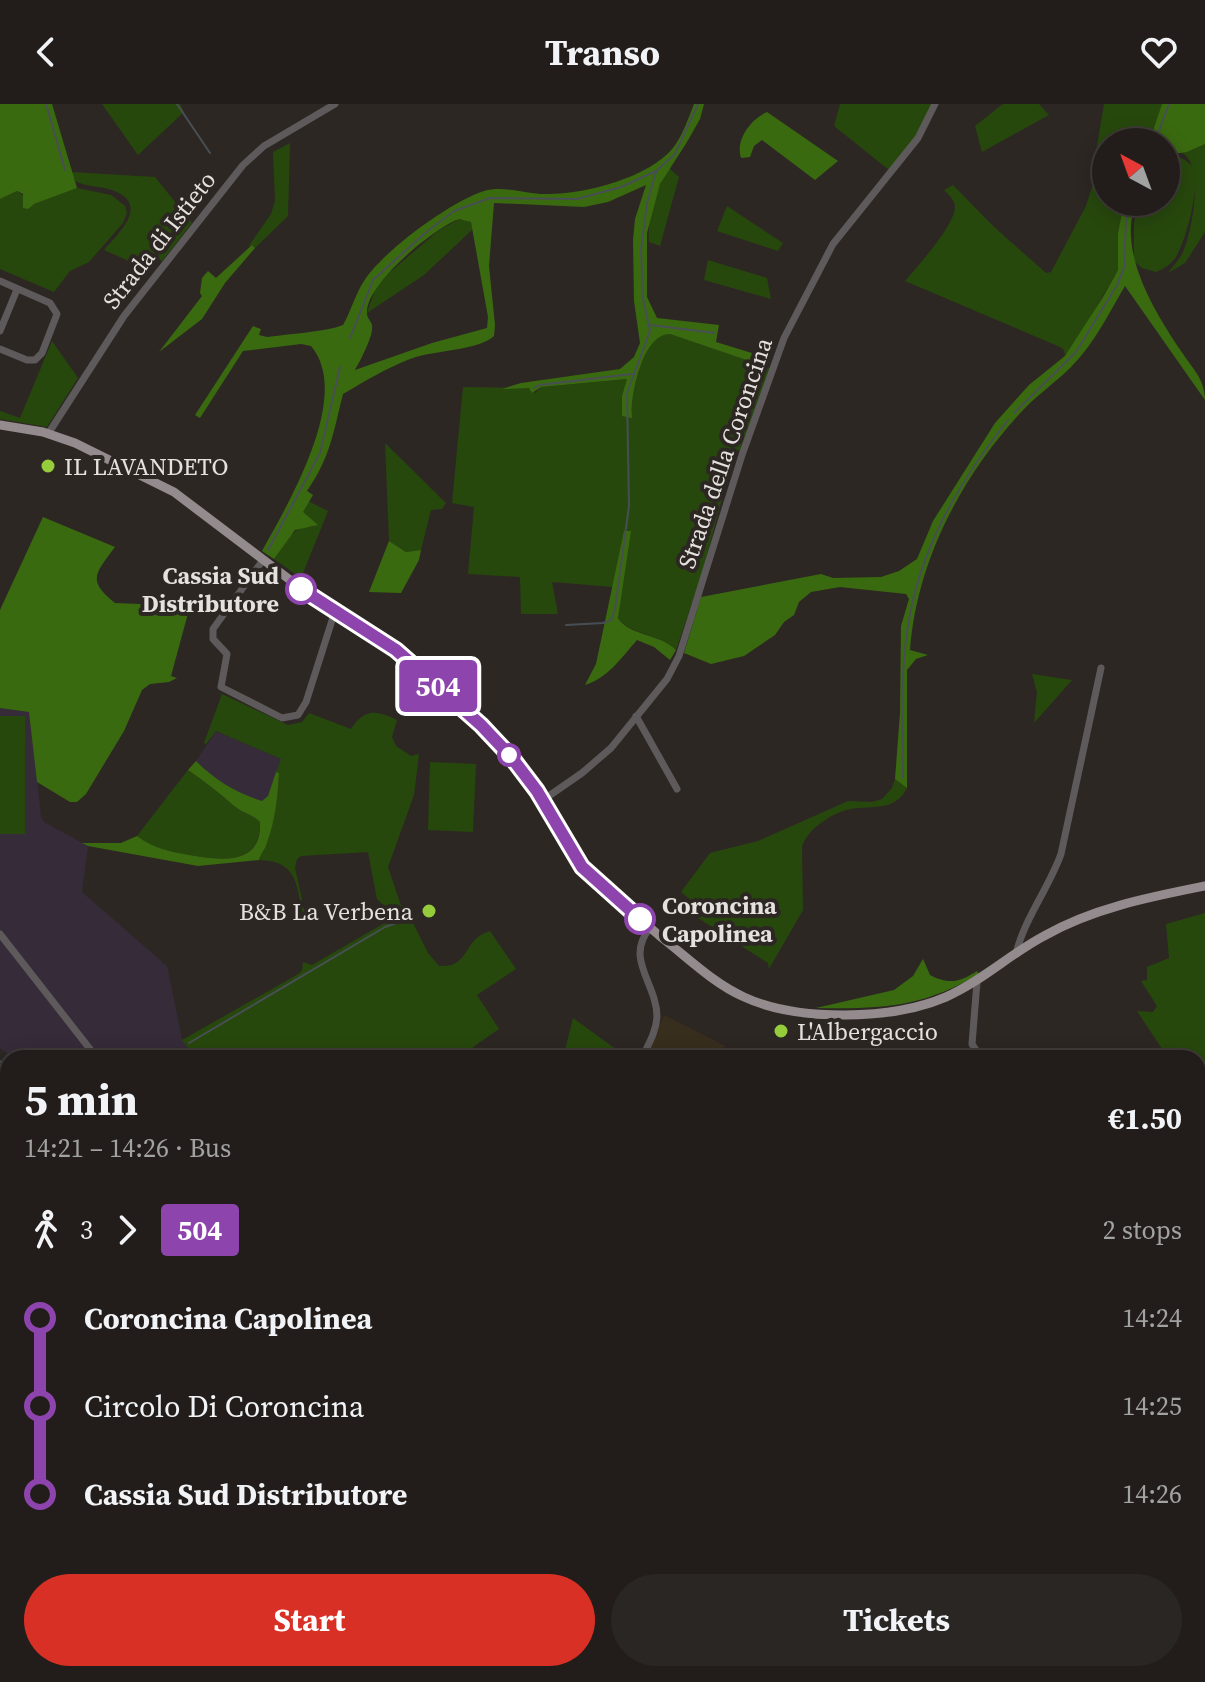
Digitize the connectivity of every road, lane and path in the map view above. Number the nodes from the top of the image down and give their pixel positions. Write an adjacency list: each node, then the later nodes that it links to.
1 (335, 104): 8 (street, Strada di Istieto)
2 (935, 104): 12 (street, Strada della Coroncina)
3 (0, 281): 6 (street)
4 (16, 292): 5 (street)
5 (0, 331)
6 (0, 349)
7 (0, 425): 8 (main road)
8 (48, 434): 9 (main road)
9 (263, 560): 10 (main road); 10 (street)
10 (335, 611): 14 (main road)
11 (1101, 668): 18 (street)
12 (636, 716): 13 (street); 14 (street, Strada della Coroncina)
13 (677, 789)
14 (543, 800): 16 (main road)
15 (1205, 886): 18 (main road)
16 (650, 928): 19 (main road); 21 (street)
17 (0, 934): 20 (street)
18 (1016, 954): 19 (main road)
19 (977, 982): 22 (street)
20 (91, 1050)
21 (646, 1050)
22 (976, 1050)

